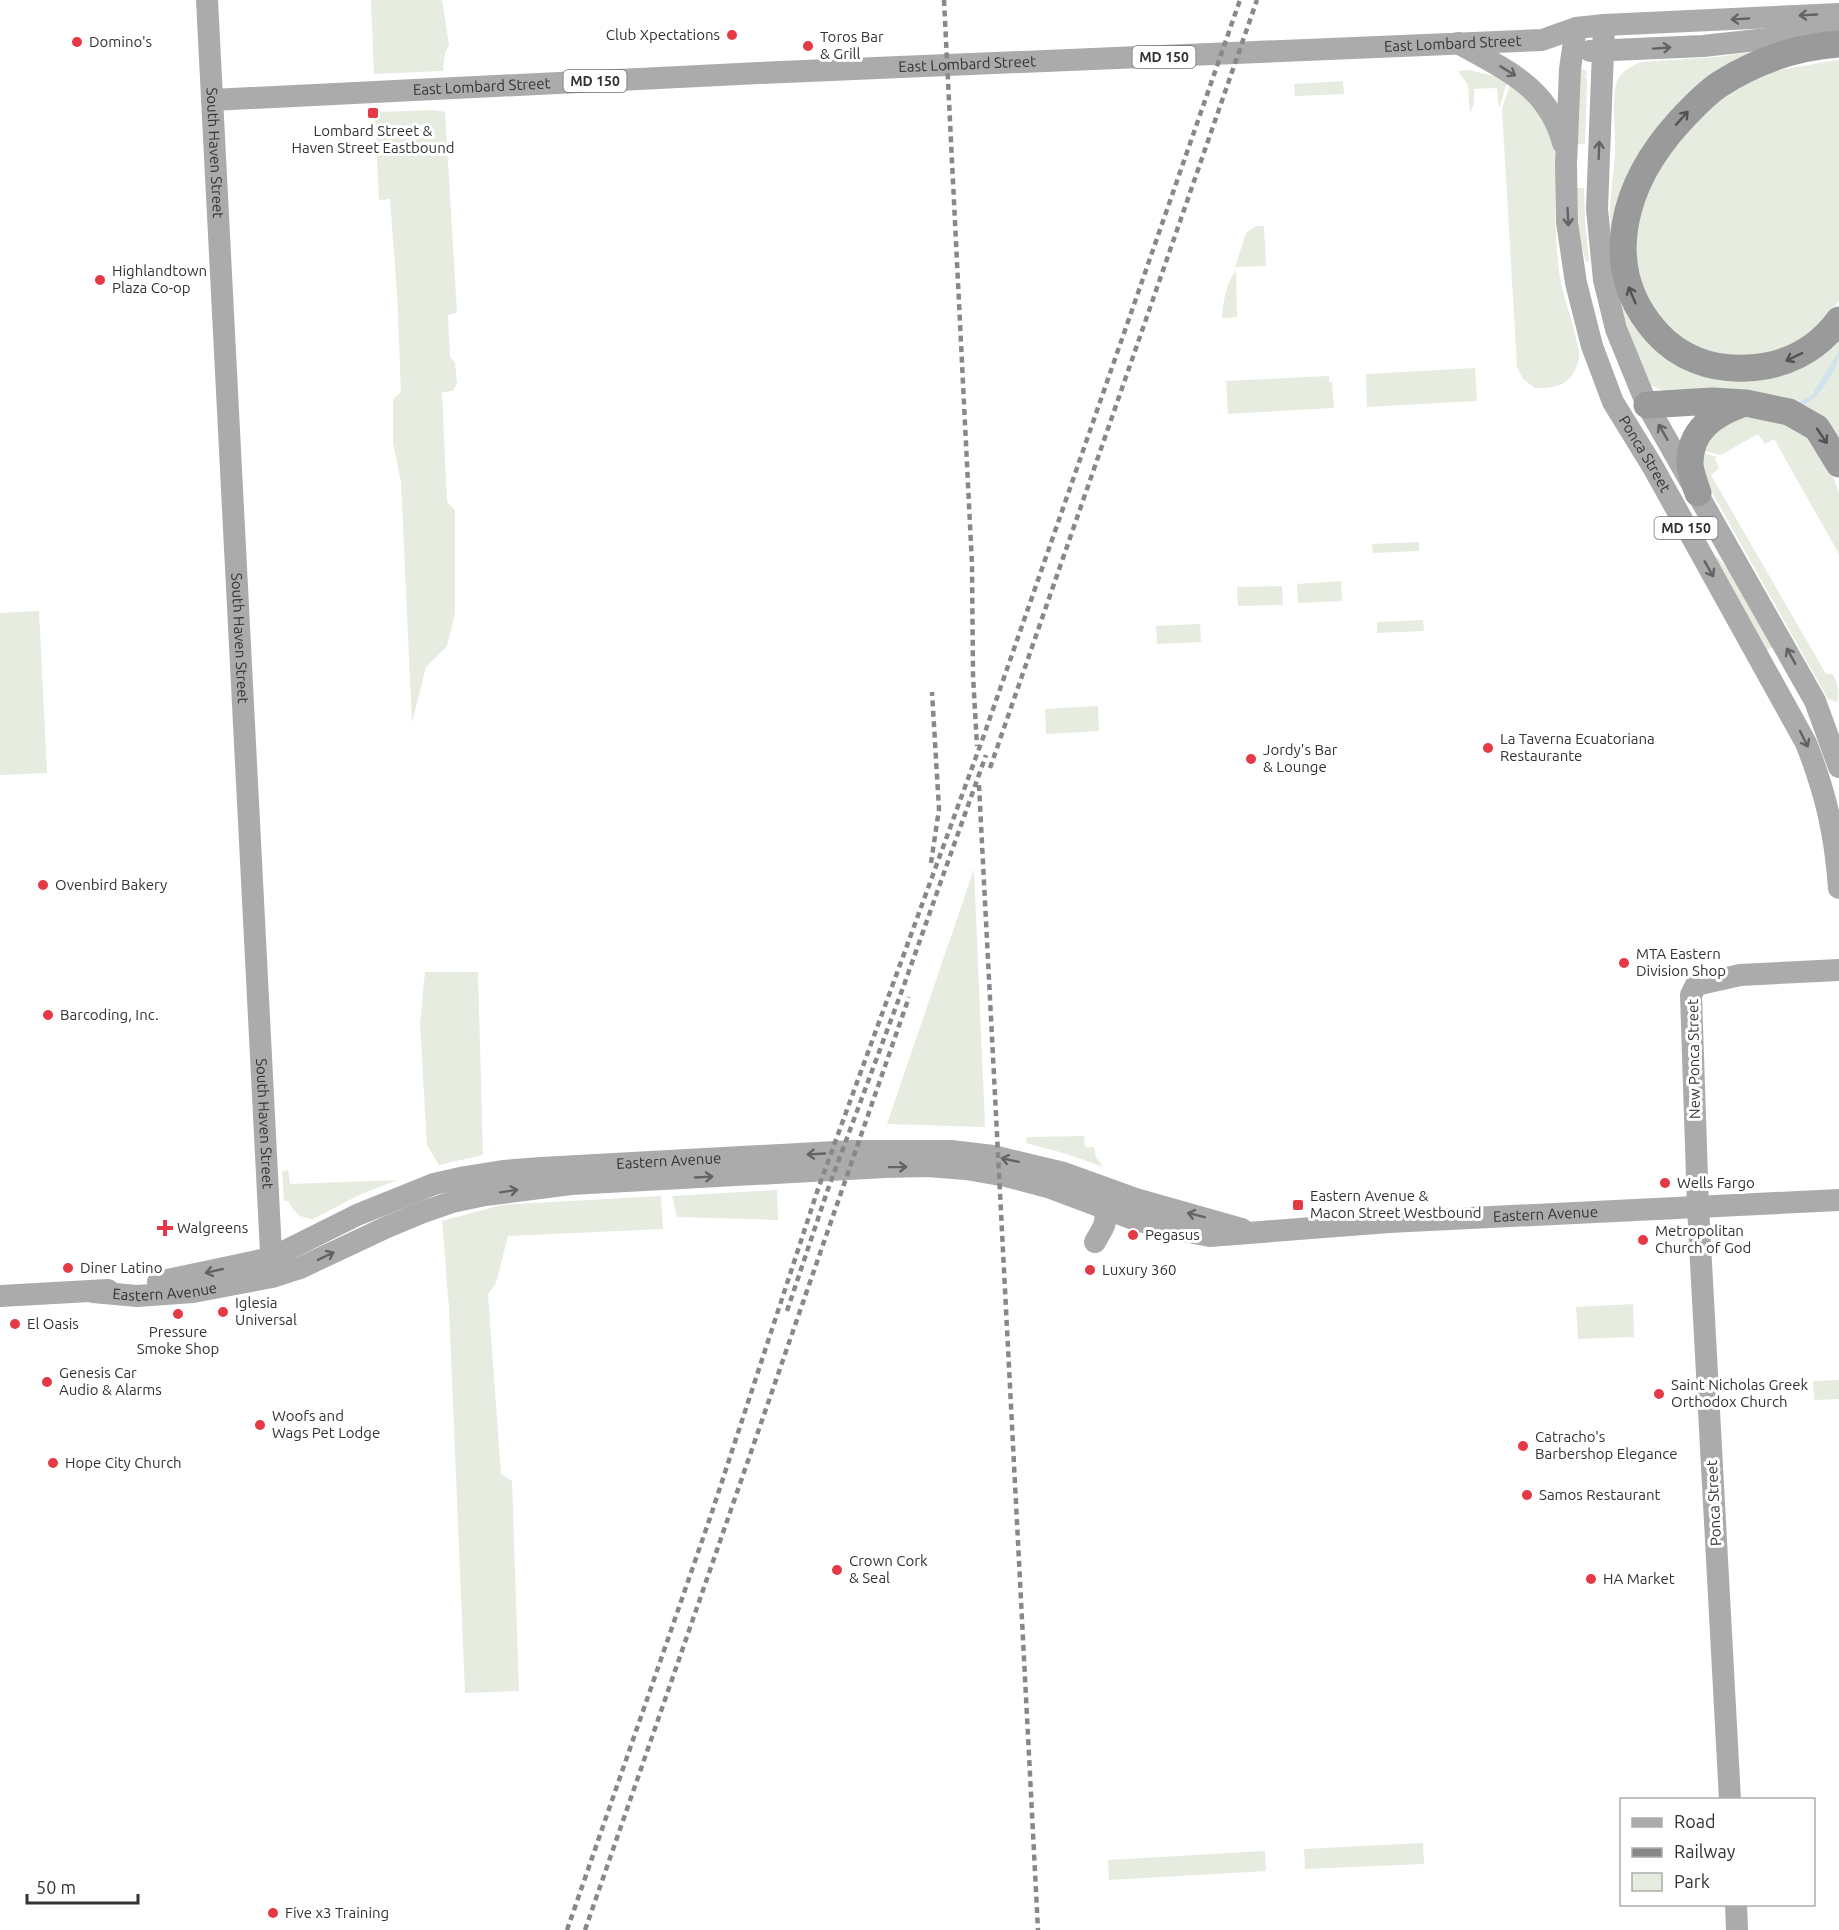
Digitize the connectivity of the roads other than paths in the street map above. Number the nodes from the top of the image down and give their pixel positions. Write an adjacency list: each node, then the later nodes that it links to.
1 (207, 0): 11 (main road, South Haven Street)
2 (1839, 14): 3 (main road, East Lombard Street, one-way to 3)
3 (1604, 25): 4 (main road, East Lombard Street); 9 (main road, Ponca Street / MD 150)
4 (1576, 28): 6 (main road, East Lombard Street); 10 (main road, Ponca Street / MD 150)
5 (1839, 31): 9 (main road, East Lombard Street, one-way to 5)
6 (1542, 40): 7 (main road, East Lombard Street / MD 150); 10 (main road, East Lombard Street)
7 (1447, 44): 11 (main road, East Lombard Street / MD 150); 12 (main road, MD 150, one-way to 12)
8 (1839, 44): 13 (highway, one-way to 8)
9 (1604, 51): 10 (main road, East Lombard Street); 15 (main road, Ponca Street / MD 150, one-way to 9)
10 (1572, 52): 12 (main road, Ponca Street / MD 150)
11 (213, 100): 26 (main road, South Haven Street)
12 (1567, 159): 19 (main road, Ponca Street / MD 150, one-way to 19)
13 (1839, 321)
14 (1746, 403): 15 (highway); 16 (highway, one-way to 16); 17 (highway)
15 (1647, 405): 17 (main road, Ponca Street / MD 150, one-way to 15)
16 (1839, 464)
17 (1698, 492): 18 (main road, Ponca Street / MD 150, one-way to 17)
18 (1839, 767)
19 (1839, 888)
20 (1839, 970): 22 (main road, New Ponca Street)
21 (1839, 1200): 22 (main road, Eastern Avenue)
22 (1698, 1207): 24 (main road, Eastern Avenue); 28 (main road, Ponca Street)
23 (1105, 1208): 24 (main road, Eastern Avenue); 25 (main road); 26 (main road, Eastern Avenue, one-way to 23)
24 (1252, 1232): 26 (main road, Eastern Avenue, one-way to 26)
25 (1095, 1242)
26 (272, 1268): 27 (main road, Eastern Avenue)
27 (0, 1296)
28 (1730, 1798)
29 (1736, 1906): 30 (main road)
30 (1737, 1930)

